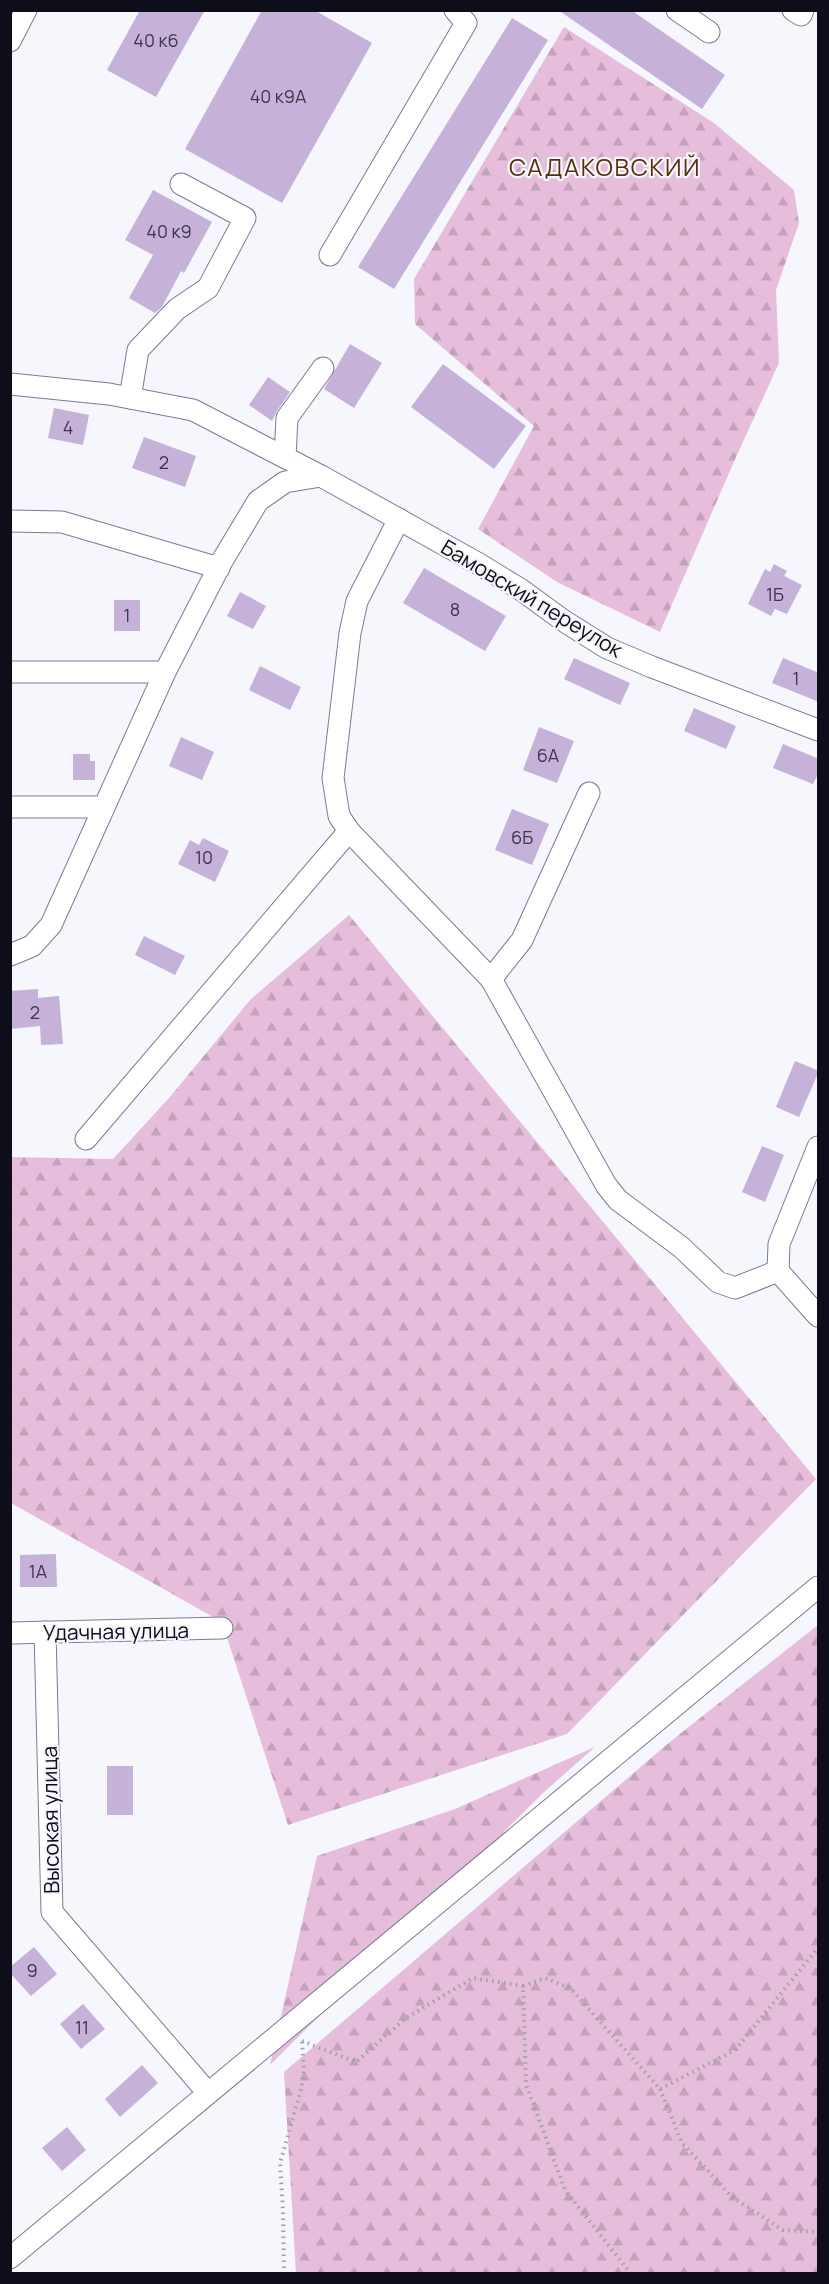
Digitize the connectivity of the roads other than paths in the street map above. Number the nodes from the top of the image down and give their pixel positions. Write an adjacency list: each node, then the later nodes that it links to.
1 (26, 10): 7 (street)
2 (455, 10): 9 (street)
3 (677, 10): 6 (street)
4 (794, 10): 5 (street)
5 (803, 10)
6 (709, 32)
7 (10, 41)
8 (181, 184): 12 (street)
9 (330, 255)
10 (322, 368): 13 (street)
11 (10, 384): 12 (street, Бамовский переулок)
12 (130, 398): 13 (street, Бамовский переулок)
13 (285, 458): 14 (street, Бамовский переулок)
14 (321, 476): 15 (street, Бамовский переулок); 17 (street)
15 (399, 519): 20 (street, Бамовский переулок); 24 (street)
16 (10, 521): 17 (street)
17 (219, 568): 19 (street)
18 (10, 672): 19 (street)
19 (165, 672): 23 (street)
20 (819, 730)
21 (589, 794): 26 (street)
22 (10, 807): 23 (street)
23 (104, 807): 25 (street)
24 (349, 831): 26 (street); 27 (street)
25 (10, 955)
26 (491, 979): 29 (street)
27 (86, 1139)
28 (819, 1147): 29 (street)
29 (778, 1271): 30 (street)
30 (819, 1316)
31 (819, 1587): 35 (street)
32 (222, 1628): 33 (street, Удачная улица)
33 (45, 1632): 34 (street, Удачная улица); 35 (street, Высокая улица)
34 (10, 1633)
35 (208, 2093): 36 (street)
36 (10, 2258)

